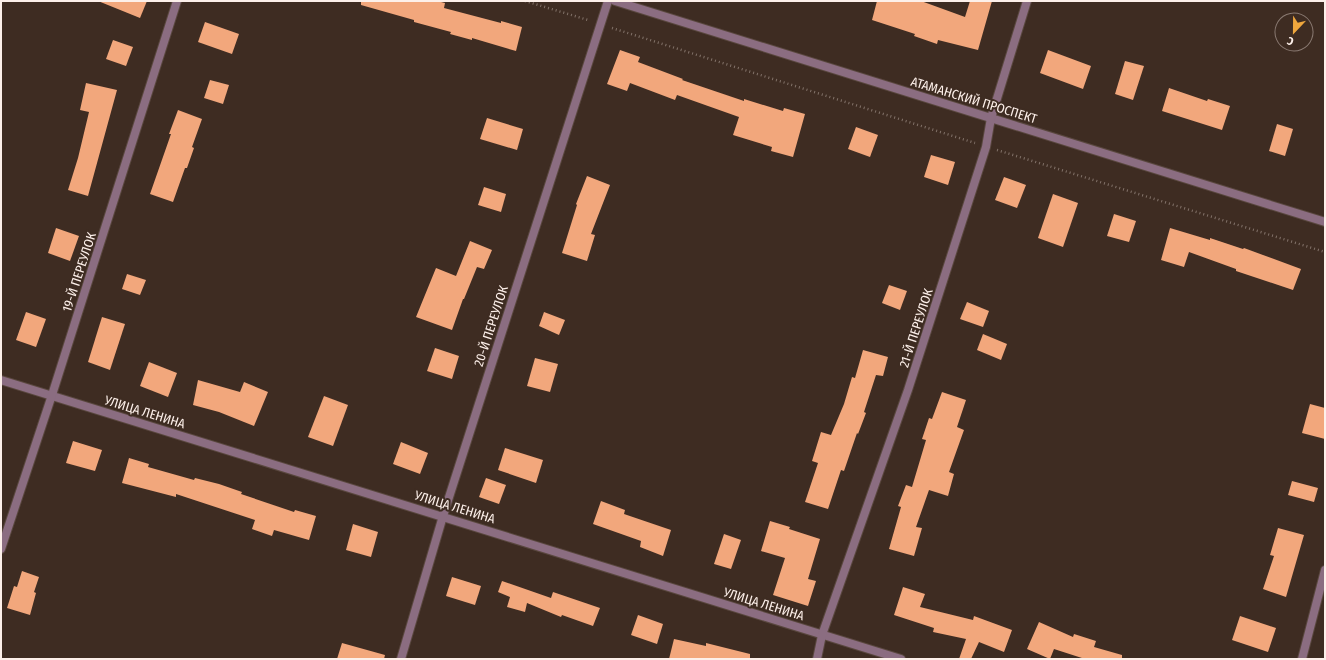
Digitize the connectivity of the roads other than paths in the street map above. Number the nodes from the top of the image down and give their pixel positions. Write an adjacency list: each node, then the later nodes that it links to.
1 (177, 1): 8 (street, 19-Й ПЕРЕУЛОК)
2 (608, 1): 9 (street, 20-Й ПЕРЕУЛОК)
3 (615, 1): 5 (street, АТАМАНСКИЙ ПРОСПЕКТ)
4 (1028, 1): 5 (street, 21-Й ПЕРЕУЛОК)
5 (991, 118): 6 (street, АТАМАНСКИЙ ПРОСПЕКТ); 12 (street, 21-Й ПЕРЕУЛОК)
6 (1325, 222)
7 (1, 380): 8 (street, УЛИЦА ЛЕНИНА)
8 (52, 396): 9 (street, УЛИЦА ЛЕНИНА); 10 (street, 19-Й ПЕРЕУЛОК)
9 (443, 516): 12 (street, УЛИЦА ЛЕНИНА); 13 (street, 20-Й ПЕРЕУЛОК)
10 (1, 549)
11 (1325, 570): 16 (street)
12 (822, 635): 14 (street, 21-Й ПЕРЕУЛОК); 15 (street, УЛИЦА ЛЕНИНА)
13 (401, 659)
14 (817, 659)
15 (901, 659)
16 (1302, 659)

